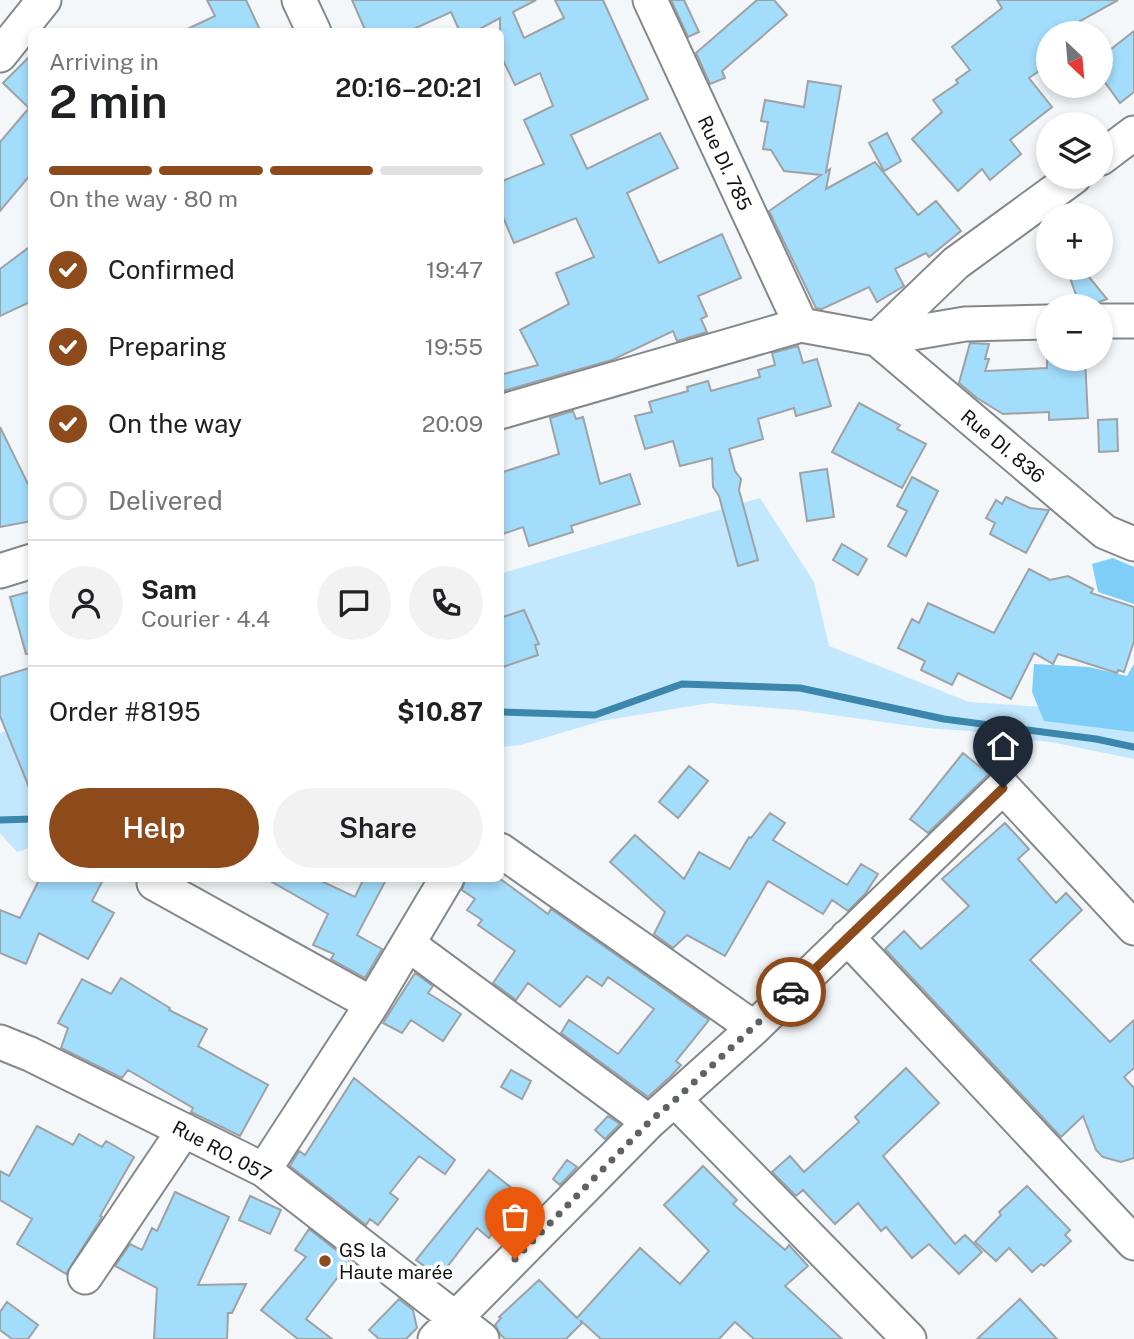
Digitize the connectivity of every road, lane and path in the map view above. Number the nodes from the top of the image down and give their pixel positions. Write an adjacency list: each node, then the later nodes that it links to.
1 (299, 0): 4 (street)
2 (650, 0): 12 (street, Rue DI. 785)
3 (42, 1): 5 (street)
4 (312, 28)
5 (0, 55)
6 (1134, 133): 7 (street)
7 (1113, 149)
8 (1058, 189): 13 (street)
9 (1113, 321): 10 (street)
10 (1134, 321)
11 (1036, 322): 13 (street)
12 (801, 325): 13 (street); 14 (street)
13 (877, 339): 15 (street, Rue DI. 836)
14 (504, 411)
15 (1134, 544)
16 (28, 562): 17 (street)
17 (0, 571)
18 (504, 853): 25 (street)
19 (445, 882): 23 (street)
20 (154, 883): 24 (street)
21 (1134, 928): 22 (street)
22 (848, 937): 25 (street); 31 (street)
23 (408, 944): 24 (street); 28 (street)
24 (372, 1004): 30 (street)
25 (754, 1028): 27 (street)
26 (0, 1042): 29 (street, Rue RO. 057)
27 (675, 1100): 28 (street); 34 (street)
28 (649, 1122): 33 (street)
29 (184, 1130): 30 (street, Rue RO. 057); 32 (street)
30 (264, 1170): 33 (street, Rue RO. 057)
31 (1134, 1243)
32 (85, 1278)
33 (458, 1332)
34 (909, 1339)

